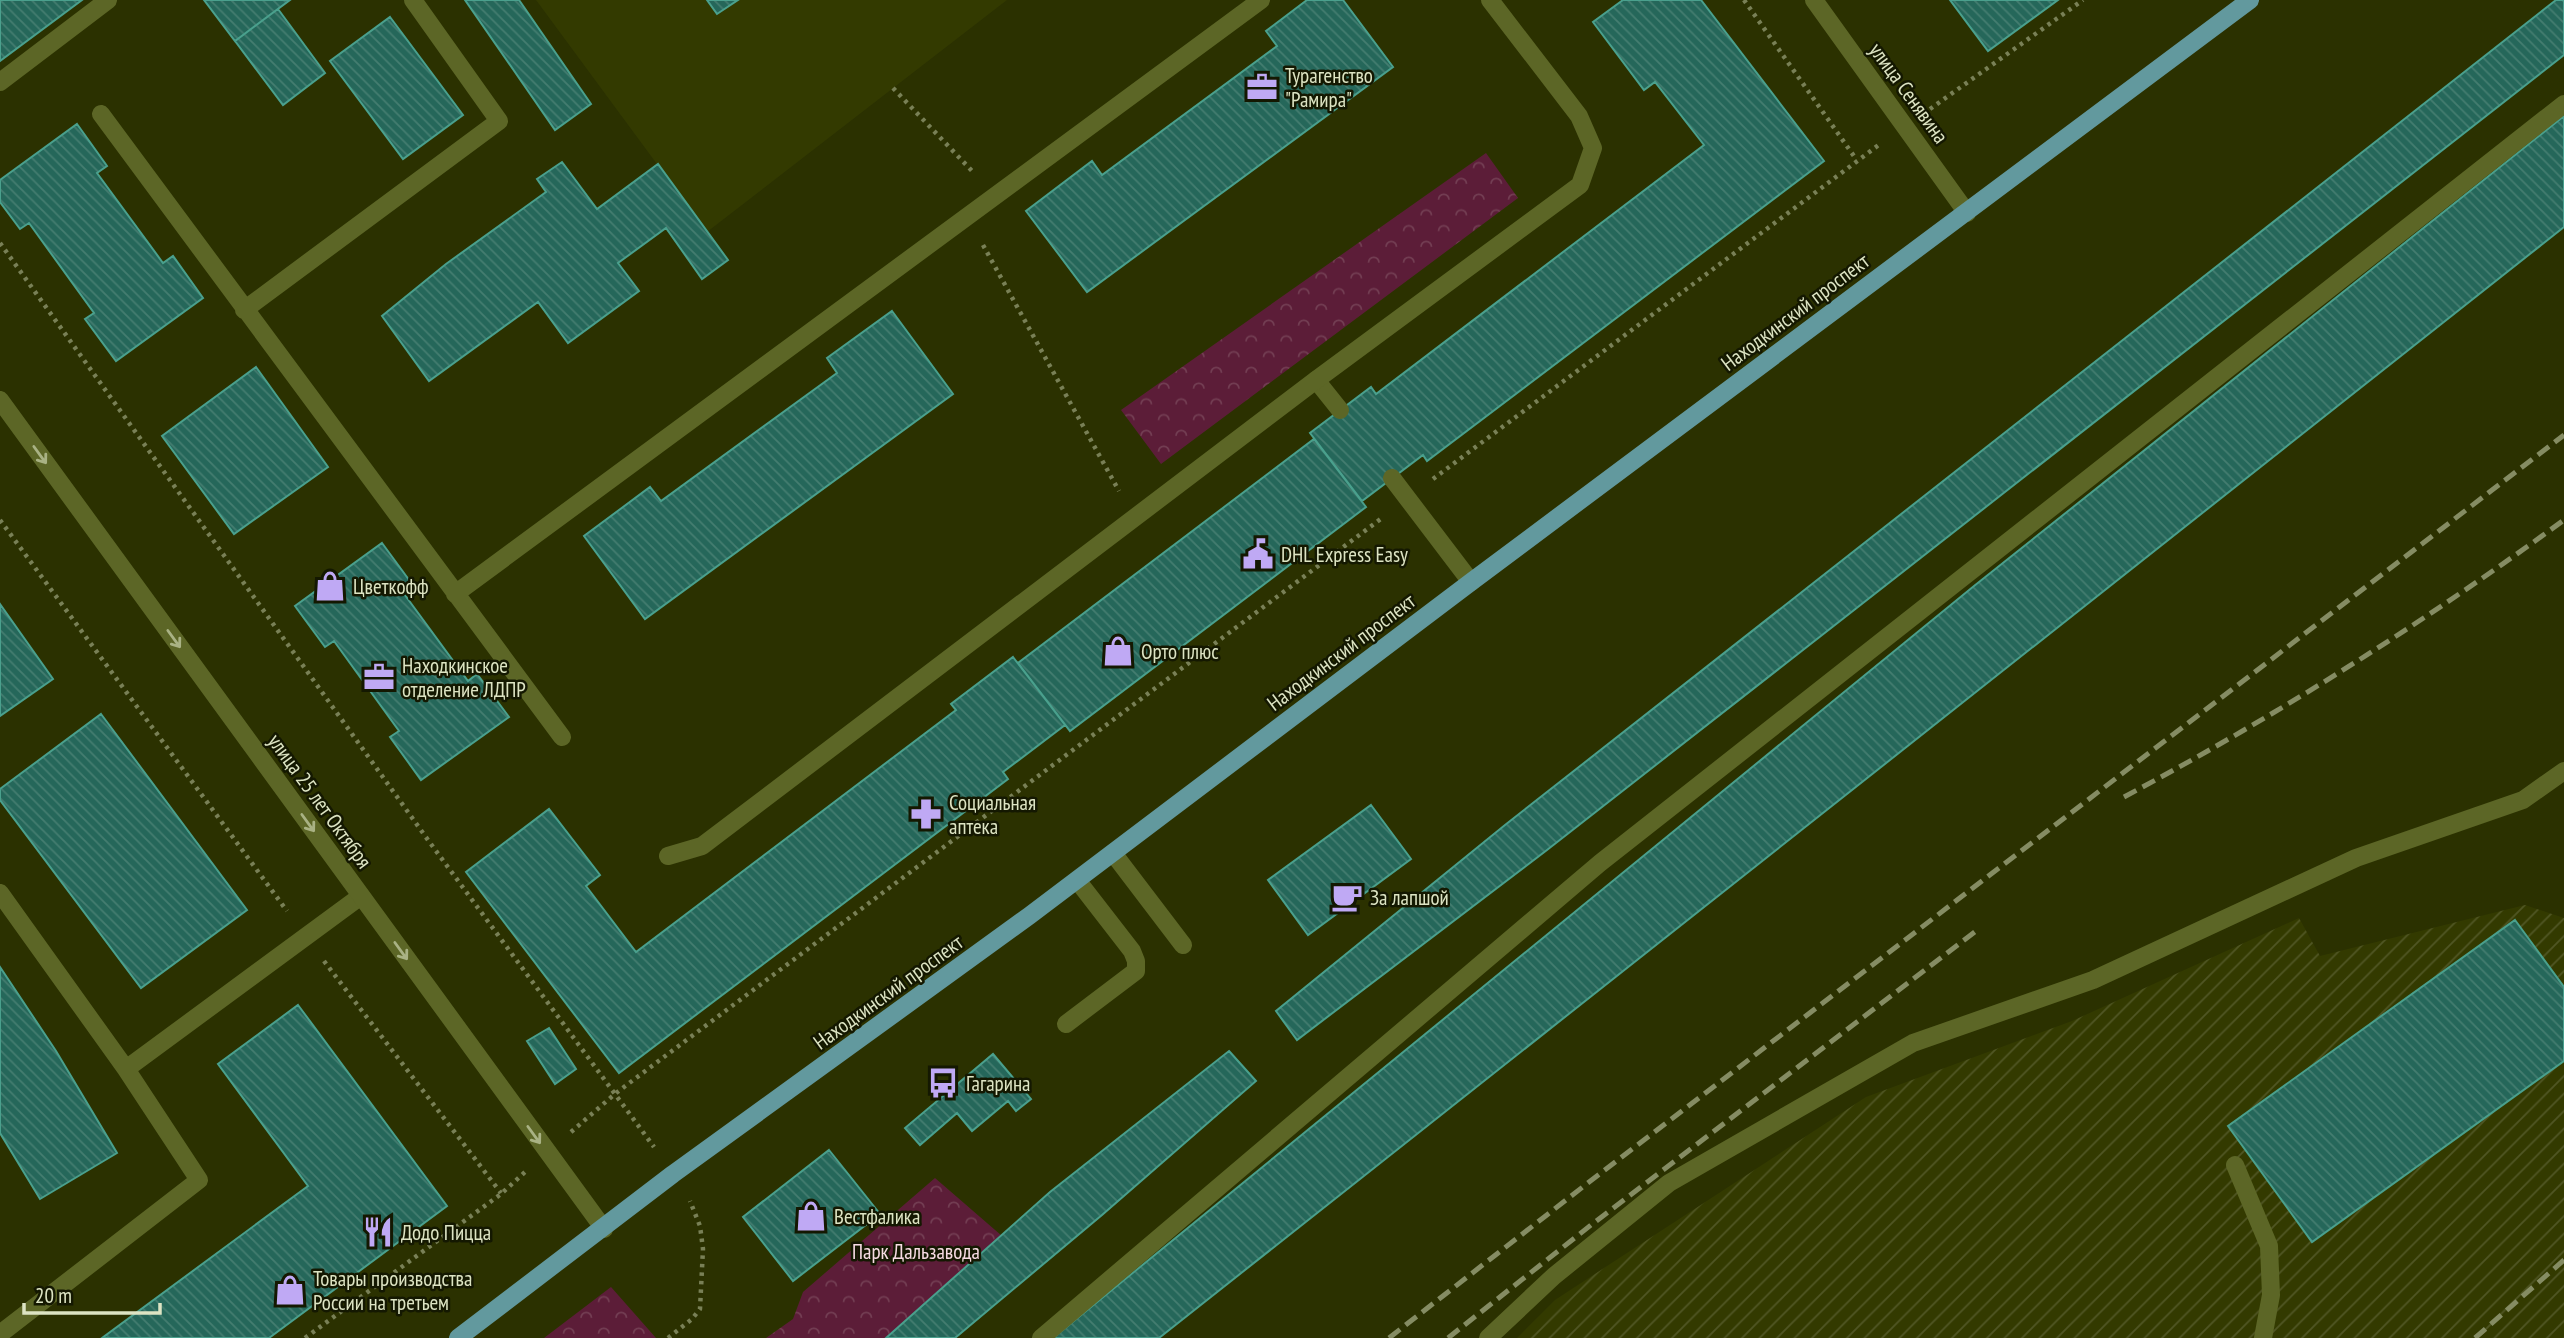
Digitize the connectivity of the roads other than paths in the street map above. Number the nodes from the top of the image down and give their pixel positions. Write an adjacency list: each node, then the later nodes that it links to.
1 (108, 0): 7 (street)
2 (413, 0): 11 (street)
3 (1261, 0): 17 (street)
4 (1490, 0): 12 (street)
5 (1814, 0): 10 (street, улица Сенявина)
6 (2250, 0): 10 (main road, Находкинский проспект)
7 (0, 82)
8 (2564, 104): 32 (street)
9 (101, 114): 11 (street)
10 (1967, 213): 16 (main road, Находкинский проспект)
11 (244, 310): 17 (street)
12 (1315, 380): 14 (street); 21 (street)
13 (0, 400): 24 (street, улица 25 лет Октября, one-way to 24)
14 (1340, 410)
15 (1392, 478): 16 (street)
16 (1471, 582): 20 (main road, Находкинский проспект)
17 (455, 594): 18 (street)
18 (562, 737)
19 (2564, 771): 33 (street)
20 (1113, 853): 22 (main road, Находкинский проспект); 25 (street)
21 (668, 856)
22 (1077, 880): 26 (street); 29 (main road, Находкинский проспект)
23 (0, 893): 27 (street)
24 (361, 896): 27 (street); 29 (street, улица 25 лет Октября, one-way to 29)
25 (1183, 945)
26 (1066, 1024)
27 (126, 1069): 30 (street)
28 (2235, 1164): 34 (street)
29 (604, 1229): 31 (main road, Находкинский проспект)
30 (0, 1334)
31 (458, 1338)
32 (1041, 1338)
33 (1488, 1338)
34 (2263, 1338)

